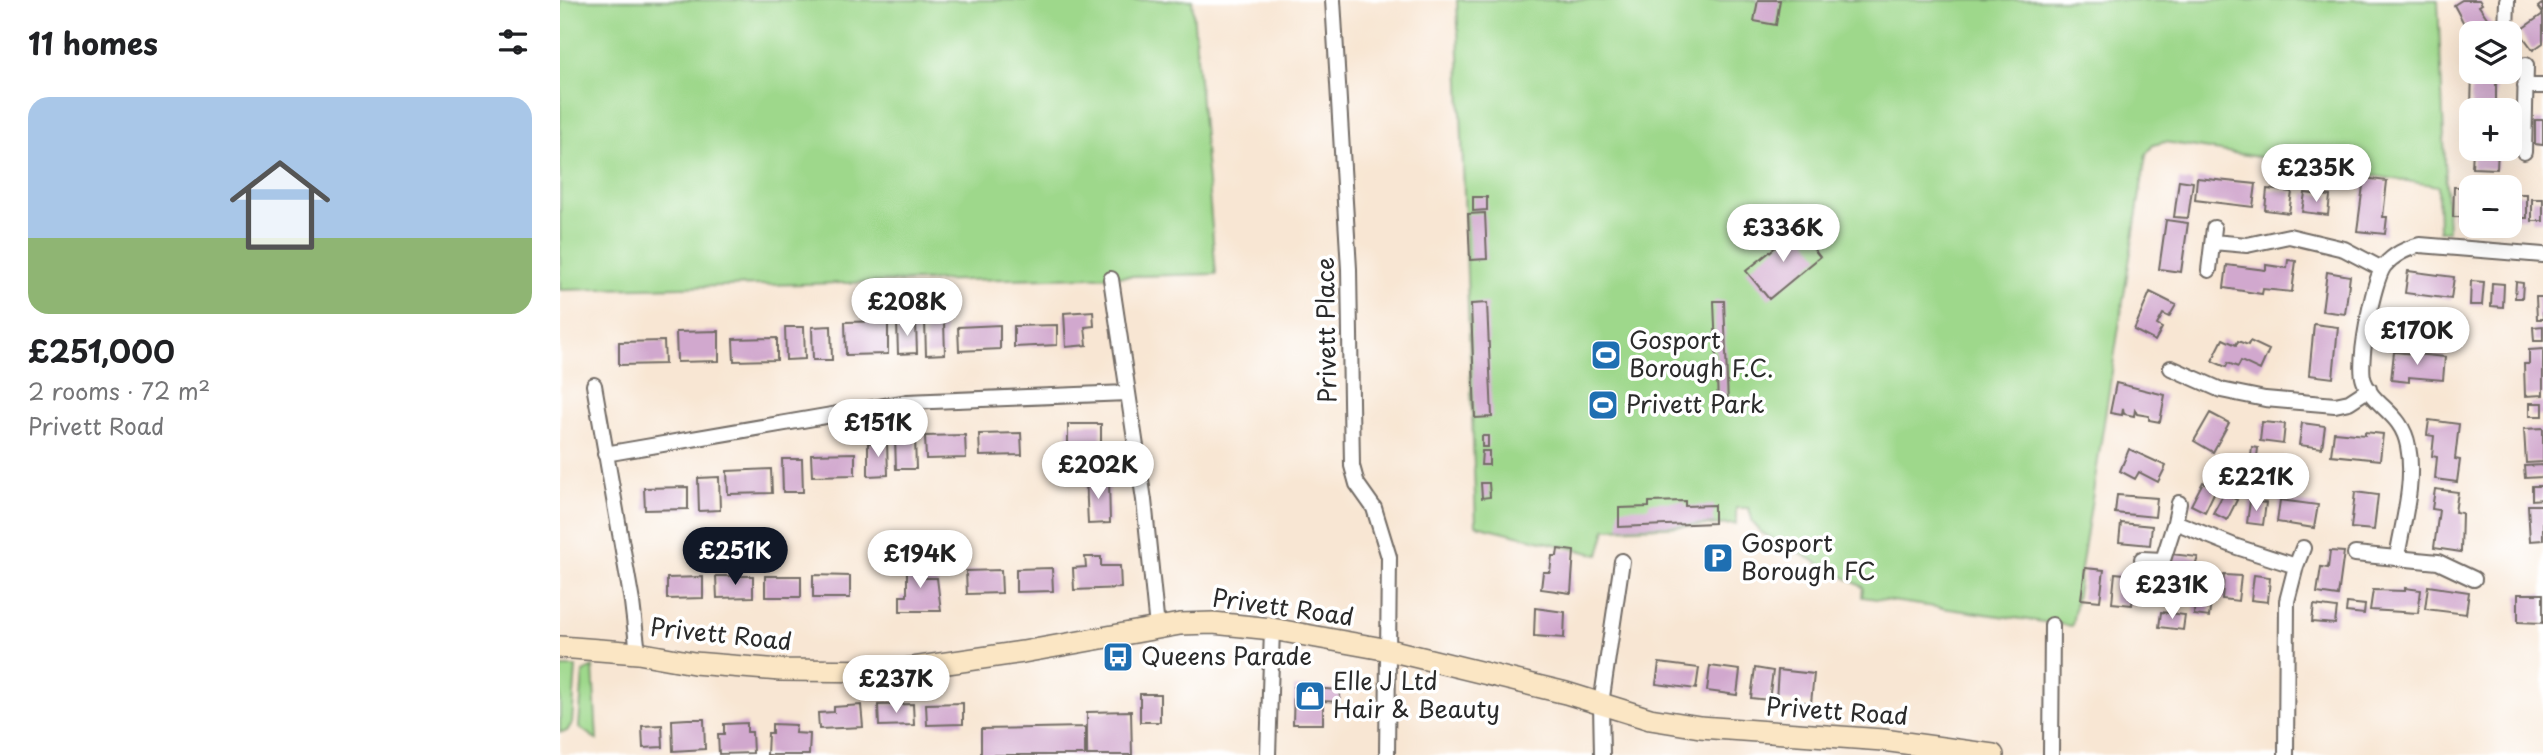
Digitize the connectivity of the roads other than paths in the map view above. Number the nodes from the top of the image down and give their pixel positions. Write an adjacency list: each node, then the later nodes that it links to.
1 (1333, 0): 30 (street, Privett Place)
2 (2507, 0): 3 (street)
3 (2506, 21)
4 (2526, 65): 5 (street)
5 (2525, 86): 6 (street); 7 (street)
6 (2543, 86)
7 (2524, 152)
8 (2543, 255): 9 (street)
9 (2382, 269): 10 (street); 14 (street)
10 (2208, 270)
11 (1111, 279): 15 (street)
12 (2171, 368): 14 (street)
13 (594, 385): 16 (street)
14 (2368, 389): 21 (street)
15 (1127, 393): 16 (street); 27 (street)
16 (606, 454): 31 (street)
17 (2179, 503): 18 (street)
18 (2175, 522): 22 (street); 24 (street)
19 (2303, 548): 24 (street)
20 (2355, 554): 21 (street)
21 (2397, 557): 25 (street)
22 (2142, 559)
23 (1622, 561): 32 (street)
24 (2296, 566): 39 (street)
25 (2474, 579)
26 (2052, 625): 38 (street)
27 (1157, 628): 28 (main road, Privett Road); 31 (main road, Privett Road)
28 (1272, 629): 30 (main road, Privett Road); 34 (street)
29 (560, 647): 31 (main road, Privett Road)
30 (1389, 650): 32 (main road, Privett Road); 35 (street, Privett Place)
31 (638, 653)
32 (1601, 704): 33 (main road, Privett Road); 36 (street)
33 (1883, 747): 37 (main road, Privett Road)
34 (1268, 755)
35 (1387, 755)
36 (1602, 755)
37 (1993, 755)
38 (2052, 755)
39 (2286, 755)

